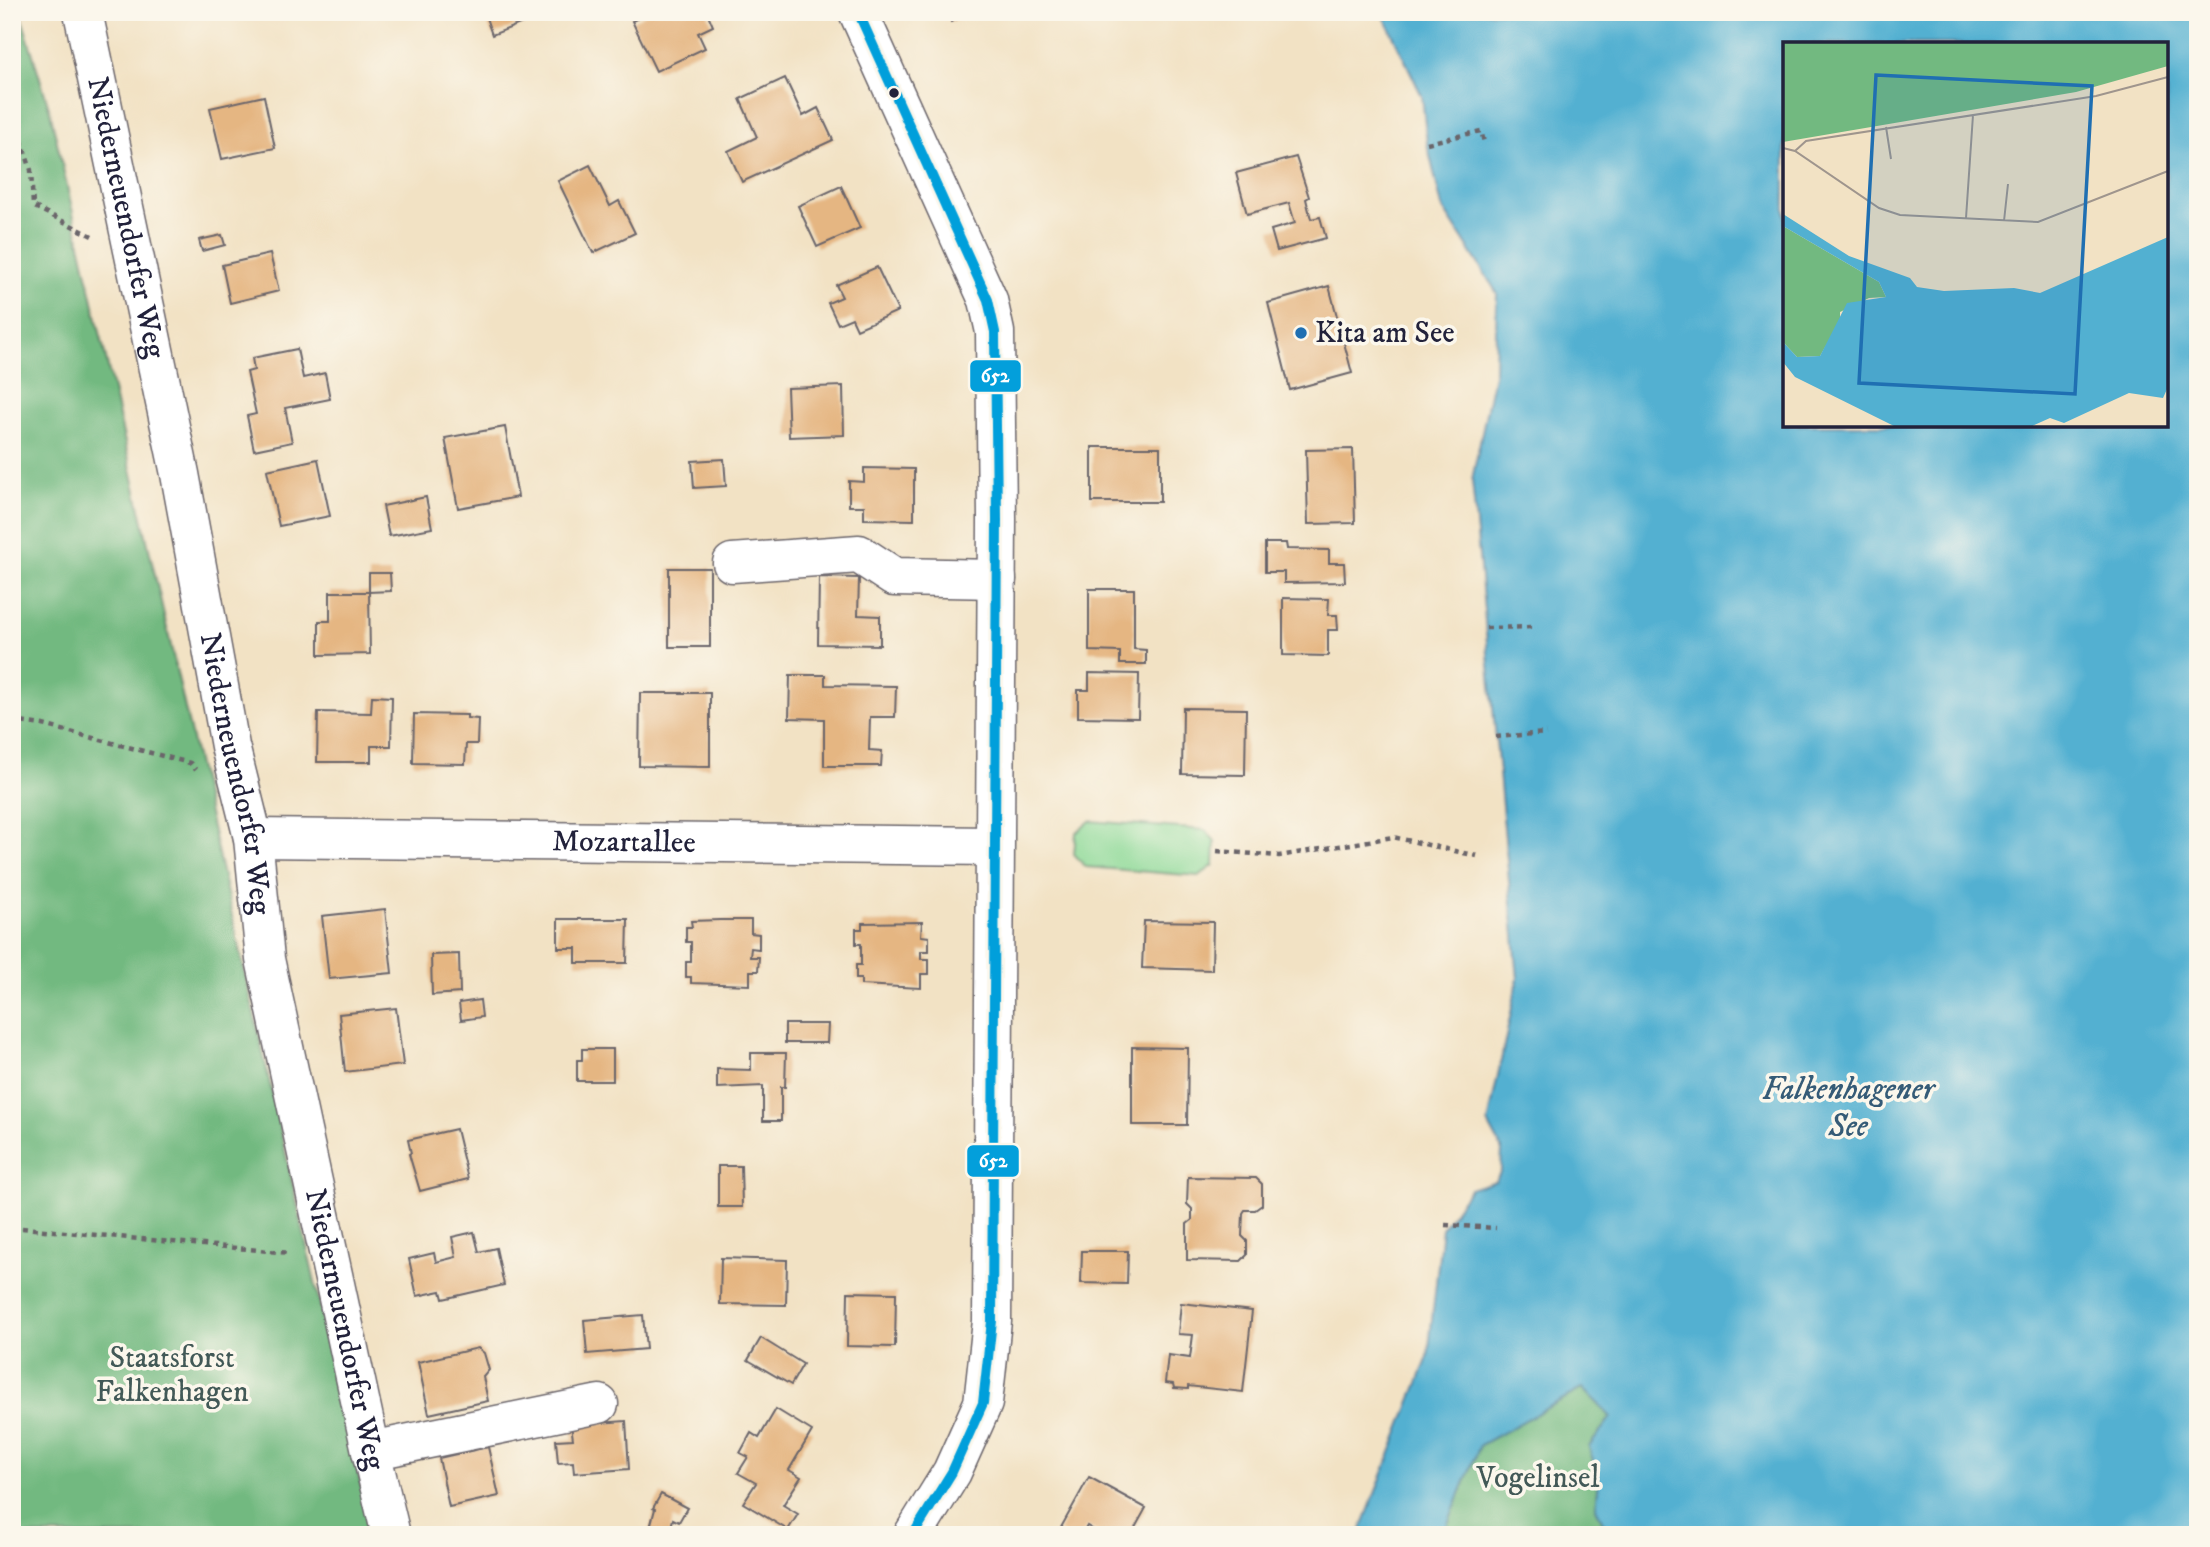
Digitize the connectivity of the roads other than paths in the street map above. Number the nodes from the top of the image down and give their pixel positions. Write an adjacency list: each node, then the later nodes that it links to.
1 (83, 12): 5 (street, Niederneuendorfer Weg)
2 (858, 12): 4 (street)
3 (732, 562): 4 (street)
4 (997, 579): 6 (street)
5 (253, 838): 6 (street, Mozartallee); 8 (street, Niederneuendorfer Weg)
6 (994, 846): 10 (street)
7 (599, 1404): 8 (street)
8 (371, 1451): 9 (street, Niederneuendorfer Weg)
9 (391, 1535)
10 (914, 1535)

